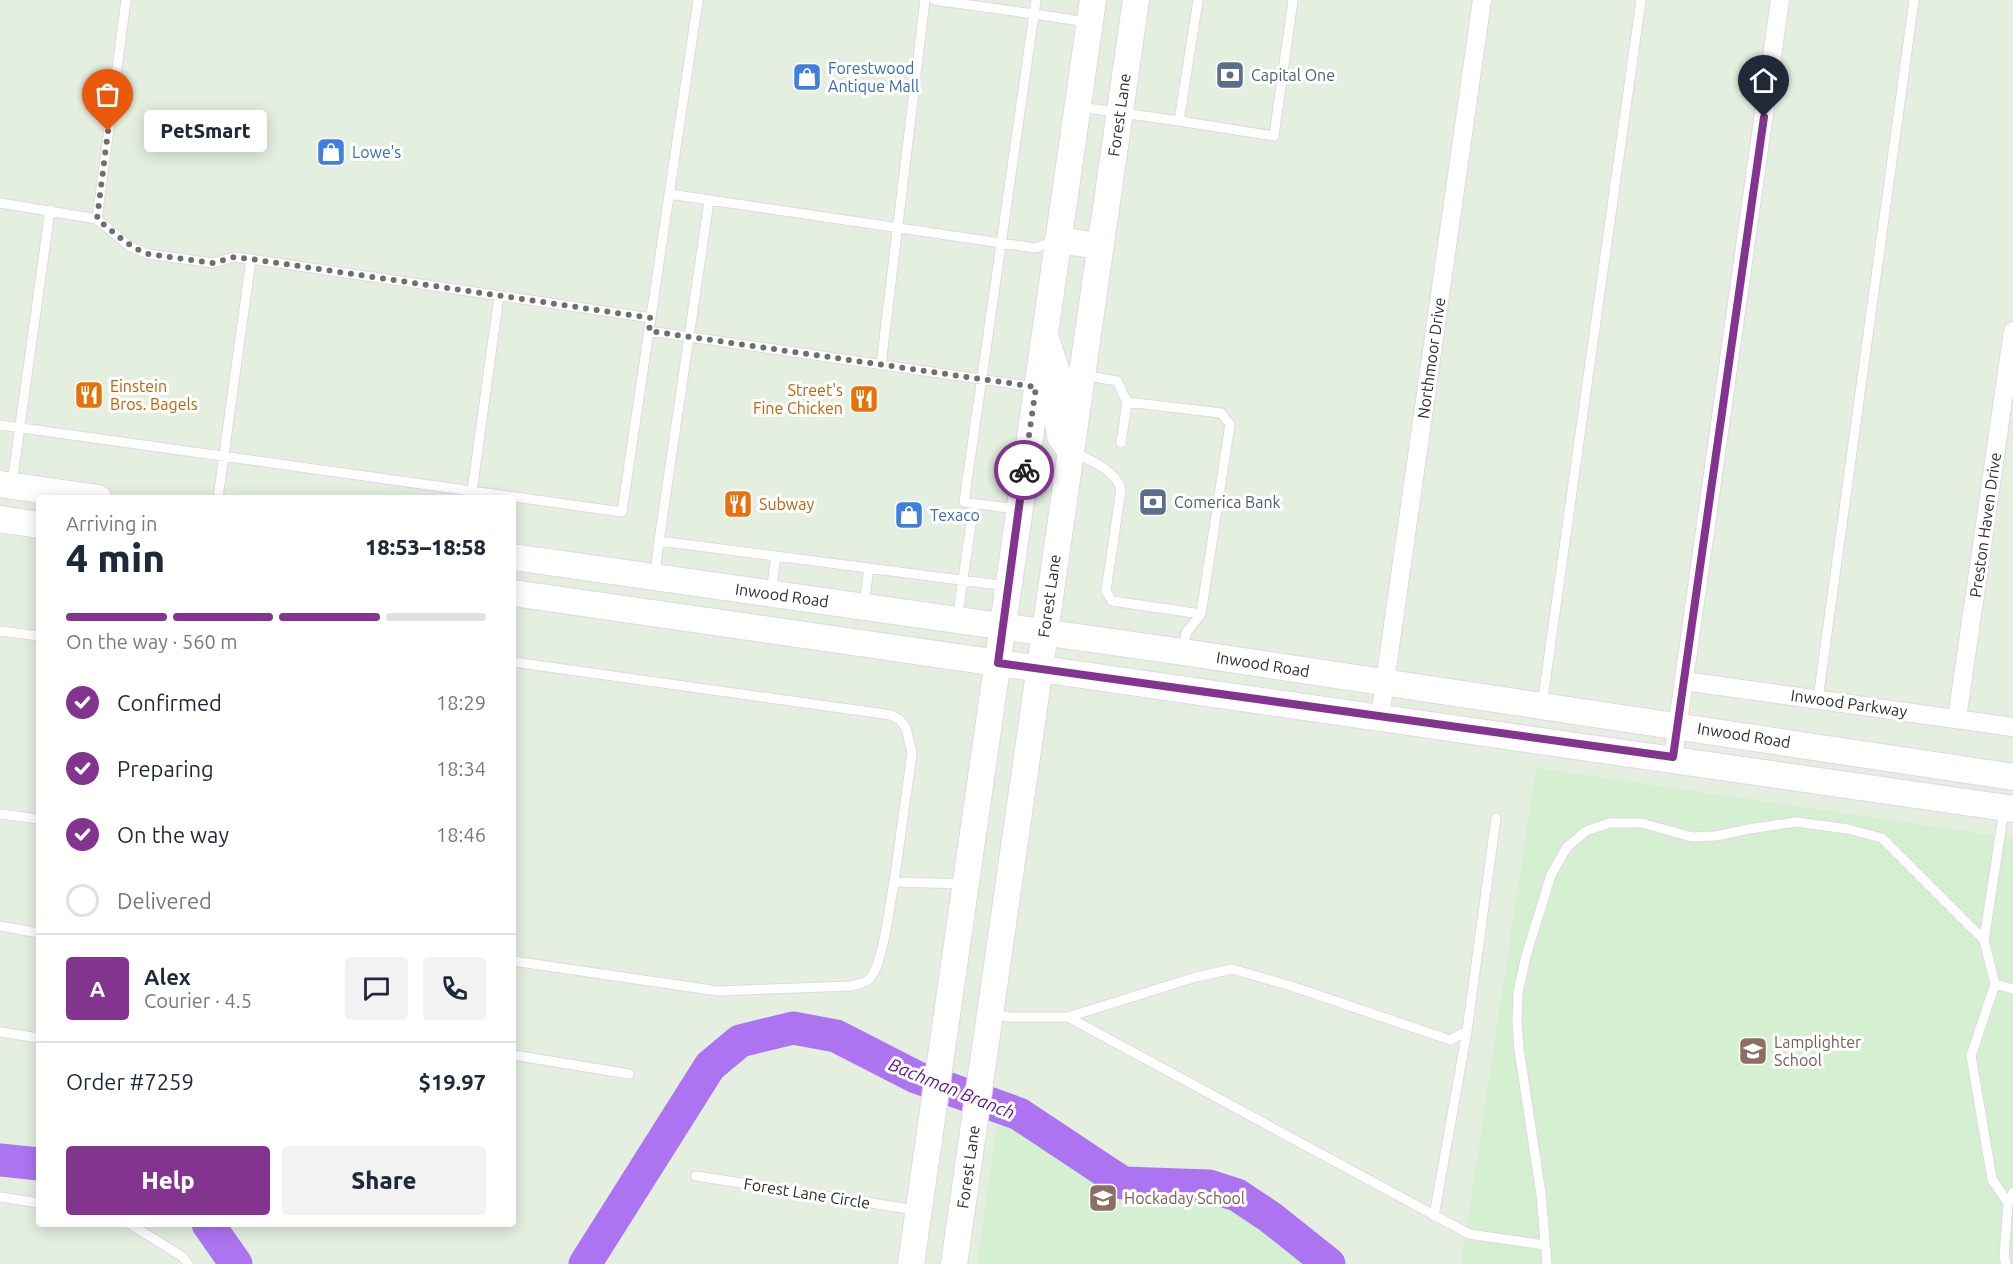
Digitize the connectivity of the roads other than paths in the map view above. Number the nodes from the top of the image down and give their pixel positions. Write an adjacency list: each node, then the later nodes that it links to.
1 (126, 0): 23 (lane)
2 (698, 0): 19 (lane)
3 (925, 0): 24 (lane)
4 (934, 0): 13 (lane)
5 (1036, 0): 15 (lane)
6 (1136, 0): 17 (main road, Forest Lane)
7 (1198, 0): 18 (lane)
8 (1293, 0): 18 (lane)
9 (1482, 0): 76 (street, Northmoor Drive)
10 (1641, 0): 78 (lane)
11 (1780, 0): 75 (street)
12 (1914, 0): 77 (lane)
13 (964, 2): 15 (lane)
14 (1091, 11): 15 (lane); 16 (main road)
15 (1034, 14): 26 (lane)
16 (1078, 106): 17 (lane); 25 (main road)
17 (1120, 113): 18 (lane); 27 (main road, Forest Lane)
18 (1179, 121)
19 (669, 194): 20 (lane); 30 (lane)
20 (709, 201): 24 (lane); 34 (lane)
21 (0, 203): 22 (lane)
22 (50, 210): 23 (lane); 41 (lane)
23 (97, 219): 28 (lane)
24 (897, 228): 26 (lane); 35 (lane)
25 (1058, 240): 26 (lane); 27 (main road); 33 (main road)
26 (1002, 243): 37 (lane)
27 (1100, 246): 36 (main road, Forest Lane)
28 (251, 259): 29 (lane); 44 (lane)
29 (499, 296): 30 (lane); 46 (lane)
30 (651, 318): 31 (lane)
31 (649, 331): 34 (lane); 49 (lane)
32 (2013, 331): 80 (street, Preston Haven Drive)
33 (1044, 333): 38 (main road); 43 (main road)
34 (689, 337): 35 (lane); 54 (lane)
35 (881, 365): 37 (lane)
36 (1081, 374): 39 (lane); 43 (main road, Forest Lane)
37 (982, 379): 38 (lane); 50 (lane)
38 (1036, 387): 51 (main road)
39 (1127, 402): 42 (lane); 64 (lane)
40 (0, 425): 41 (lane)
41 (19, 428): 44 (lane); 45 (lane)
42 (1121, 443)
43 (1070, 450): 64 (lane); 69 (main road, Forest Lane)
44 (224, 456): 46 (lane); 48 (lane)
45 (6, 485): 47 (main road)
46 (472, 494)
47 (77, 495)
48 (218, 495)
49 (516, 499)
50 (974, 503): 51 (lane); 59 (lane)
51 (1019, 510): 60 (main road)
52 (0, 519): 53 (main road)
53 (36, 525)
54 (659, 541): 55 (lane); 58 (lane)
55 (776, 556): 57 (lane); 62 (lane)
56 (516, 557): 58 (main road, Inwood Road)
57 (869, 568): 59 (lane); 63 (lane)
58 (655, 577): 62 (main road, Inwood Road)
59 (963, 580): 60 (lane); 65 (lane)
60 (1009, 586): 66 (main road)
61 (516, 594): 67 (main road, Inwood Road)
62 (770, 594): 63 (main road, Inwood Road); 67 (main road)
63 (864, 607): 65 (main road, Inwood Road)
64 (1201, 614): 71 (lane)
65 (957, 620): 66 (main road, Inwood Road)
66 (1003, 627): 69 (main road, Inwood Road); 73 (main road)
67 (765, 630): 73 (main road, Inwood Road)
68 (0, 631): 70 (lane)
69 (1044, 632): 71 (main road, Inwood Road); 74 (main road, Forest Lane)
70 (36, 636)
71 (1183, 652): 76 (main road, Inwood Road)
72 (516, 662): 89 (lane)
73 (998, 663): 74 (main road, Inwood Road); 90 (main road)
74 (1039, 669): 79 (main road, Inwood Road); 97 (main road, Forest Lane)
75 (1684, 681): 77 (street, Inwood Parkway); 81 (street)
76 (1385, 682): 78 (main road, Inwood Road); 79 (street, Northmoor Drive)
77 (1818, 699): 80 (street, Inwood Parkway)
78 (1542, 705): 81 (main road, Inwood Road)
79 (1380, 717): 83 (main road, Inwood Road)
80 (1957, 718): 82 (street, Inwood Parkway)
81 (1677, 725): 83 (street); 84 (main road, Inwood Road)
82 (2013, 727)
83 (1673, 757): 85 (main road, Inwood Road)
84 (2011, 777): 85 (main road)
85 (2009, 808): 93 (lane)
86 (0, 814): 88 (lane)
87 (1496, 818): 99 (lane)
88 (36, 819)
89 (894, 882): 90 (lane); 94 (lane)
90 (965, 884): 109 (main road)
91 (0, 926): 92 (lane)
92 (36, 932)
93 (1984, 940): 95 (lane); 112 (lane)
94 (516, 961)
95 (1995, 984): 96 (lane); 108 (lane)
96 (2013, 989)
97 (990, 1014): 98 (lane); 116 (main road, Forest Lane)
98 (1068, 1017): 99 (lane); 110 (lane)
99 (1467, 1031): 110 (lane)
100 (0, 1032): 101 (lane)
101 (36, 1038)
102 (516, 1055): 103 (lane)
103 (629, 1074)
104 (696, 1176): 109 (lane, Forest Lane Circle)
105 (2013, 1192): 108 (lane)
106 (0, 1197): 107 (lane)
107 (36, 1203)
108 (2008, 1203): 113 (lane)
109 (918, 1210): 115 (main road)
110 (1434, 1216): 112 (lane)
111 (135, 1227): 114 (lane)
112 (1545, 1245): 117 (lane)
113 (2005, 1260): 118 (lane)
114 (188, 1264)
115 (911, 1264)
116 (954, 1264)
117 (1547, 1264)
118 (1995, 1264)

